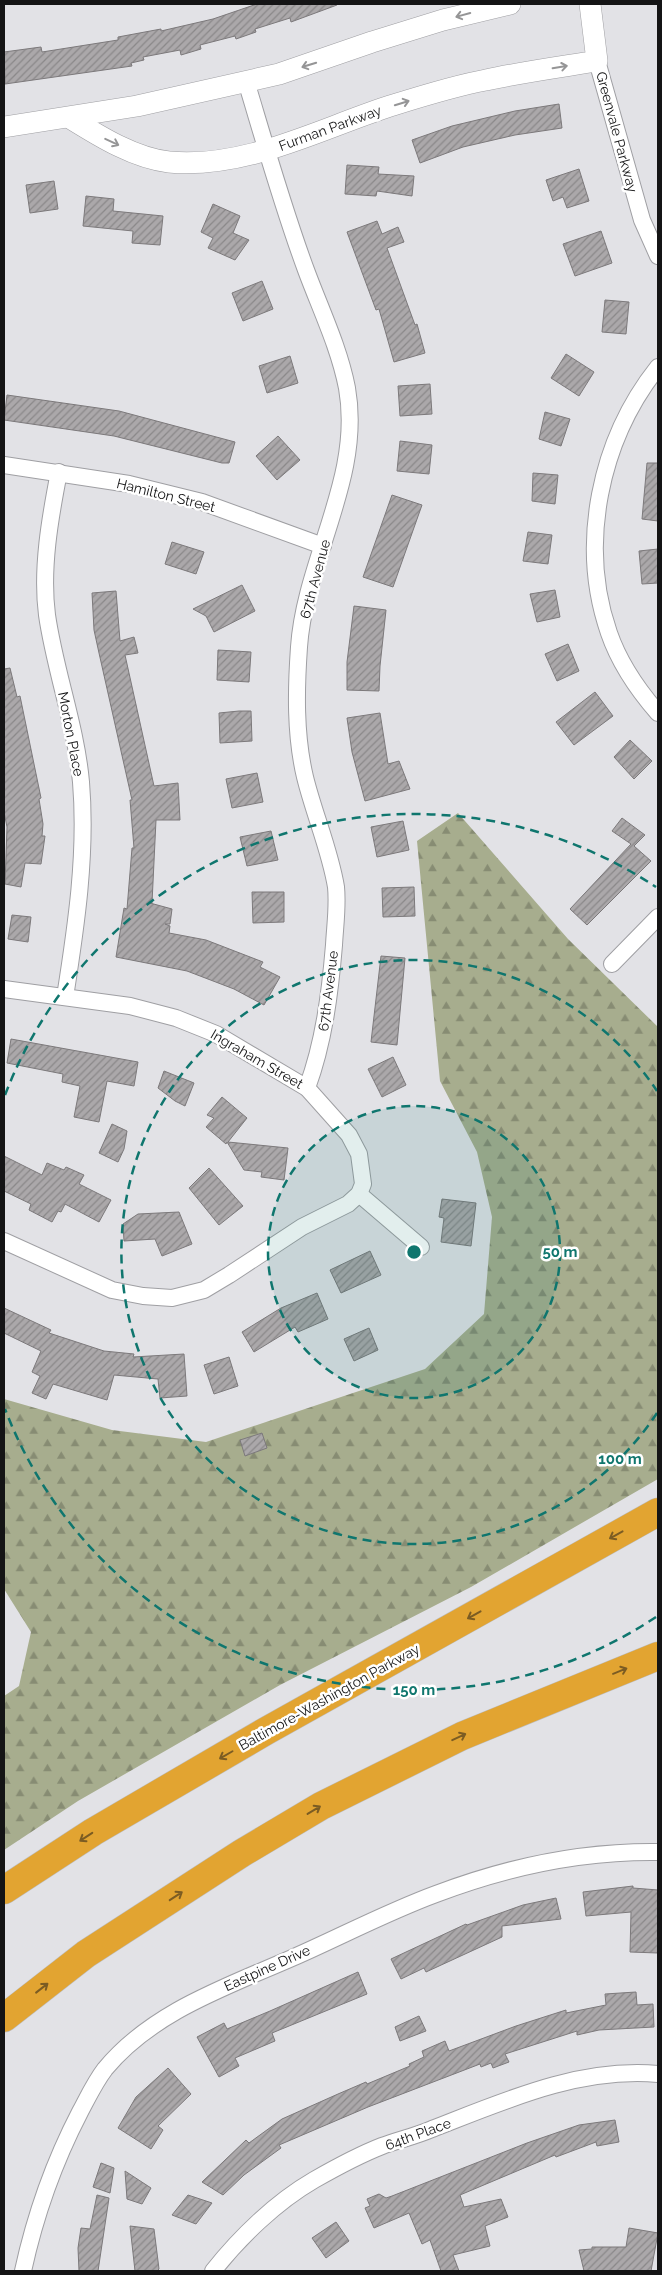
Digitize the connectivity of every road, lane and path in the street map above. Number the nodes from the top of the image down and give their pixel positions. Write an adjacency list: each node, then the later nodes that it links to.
1 (510, 4): 4 (street, one-way to 4)
2 (590, 4): 3 (street, Greenvale Parkway)
3 (598, 61): 7 (street, Furman Parkway, one-way to 3); 8 (street, Greenvale Parkway)
4 (246, 81): 5 (street); 7 (street, 67th Avenue)
5 (70, 118): 6 (street); 7 (street, Furman Parkway, one-way to 7)
6 (4, 127)
7 (268, 150): 12 (street, 67th Avenue)
8 (658, 256)
9 (658, 367): 13 (street)
10 (4, 464): 11 (street, Hamilton Street)
11 (58, 472): 12 (street, Hamilton Street); 17 (street, Morton Place)
12 (323, 546): 18 (street, 67th Avenue)
13 (658, 713)
14 (658, 918): 15 (street)
15 (612, 964)
16 (4, 989): 17 (street, Ingraham Street)
17 (65, 997): 18 (street, Ingraham Street)
18 (308, 1088): 19 (street, Ingraham Street)
19 (359, 1194): 20 (street); 21 (street)
20 (4, 1242)
21 (421, 1246)
22 (658, 1512): 25 (highway, Baltimore-Washington Parkway, one-way to 25)
23 (658, 1656): 26 (highway, one-way to 23)
24 (658, 1852): 28 (street, Eastpine Drive)
25 (4, 1890)
26 (4, 2018)
27 (658, 2074): 29 (street, 64th Place)
28 (23, 2271)
29 (213, 2271)

